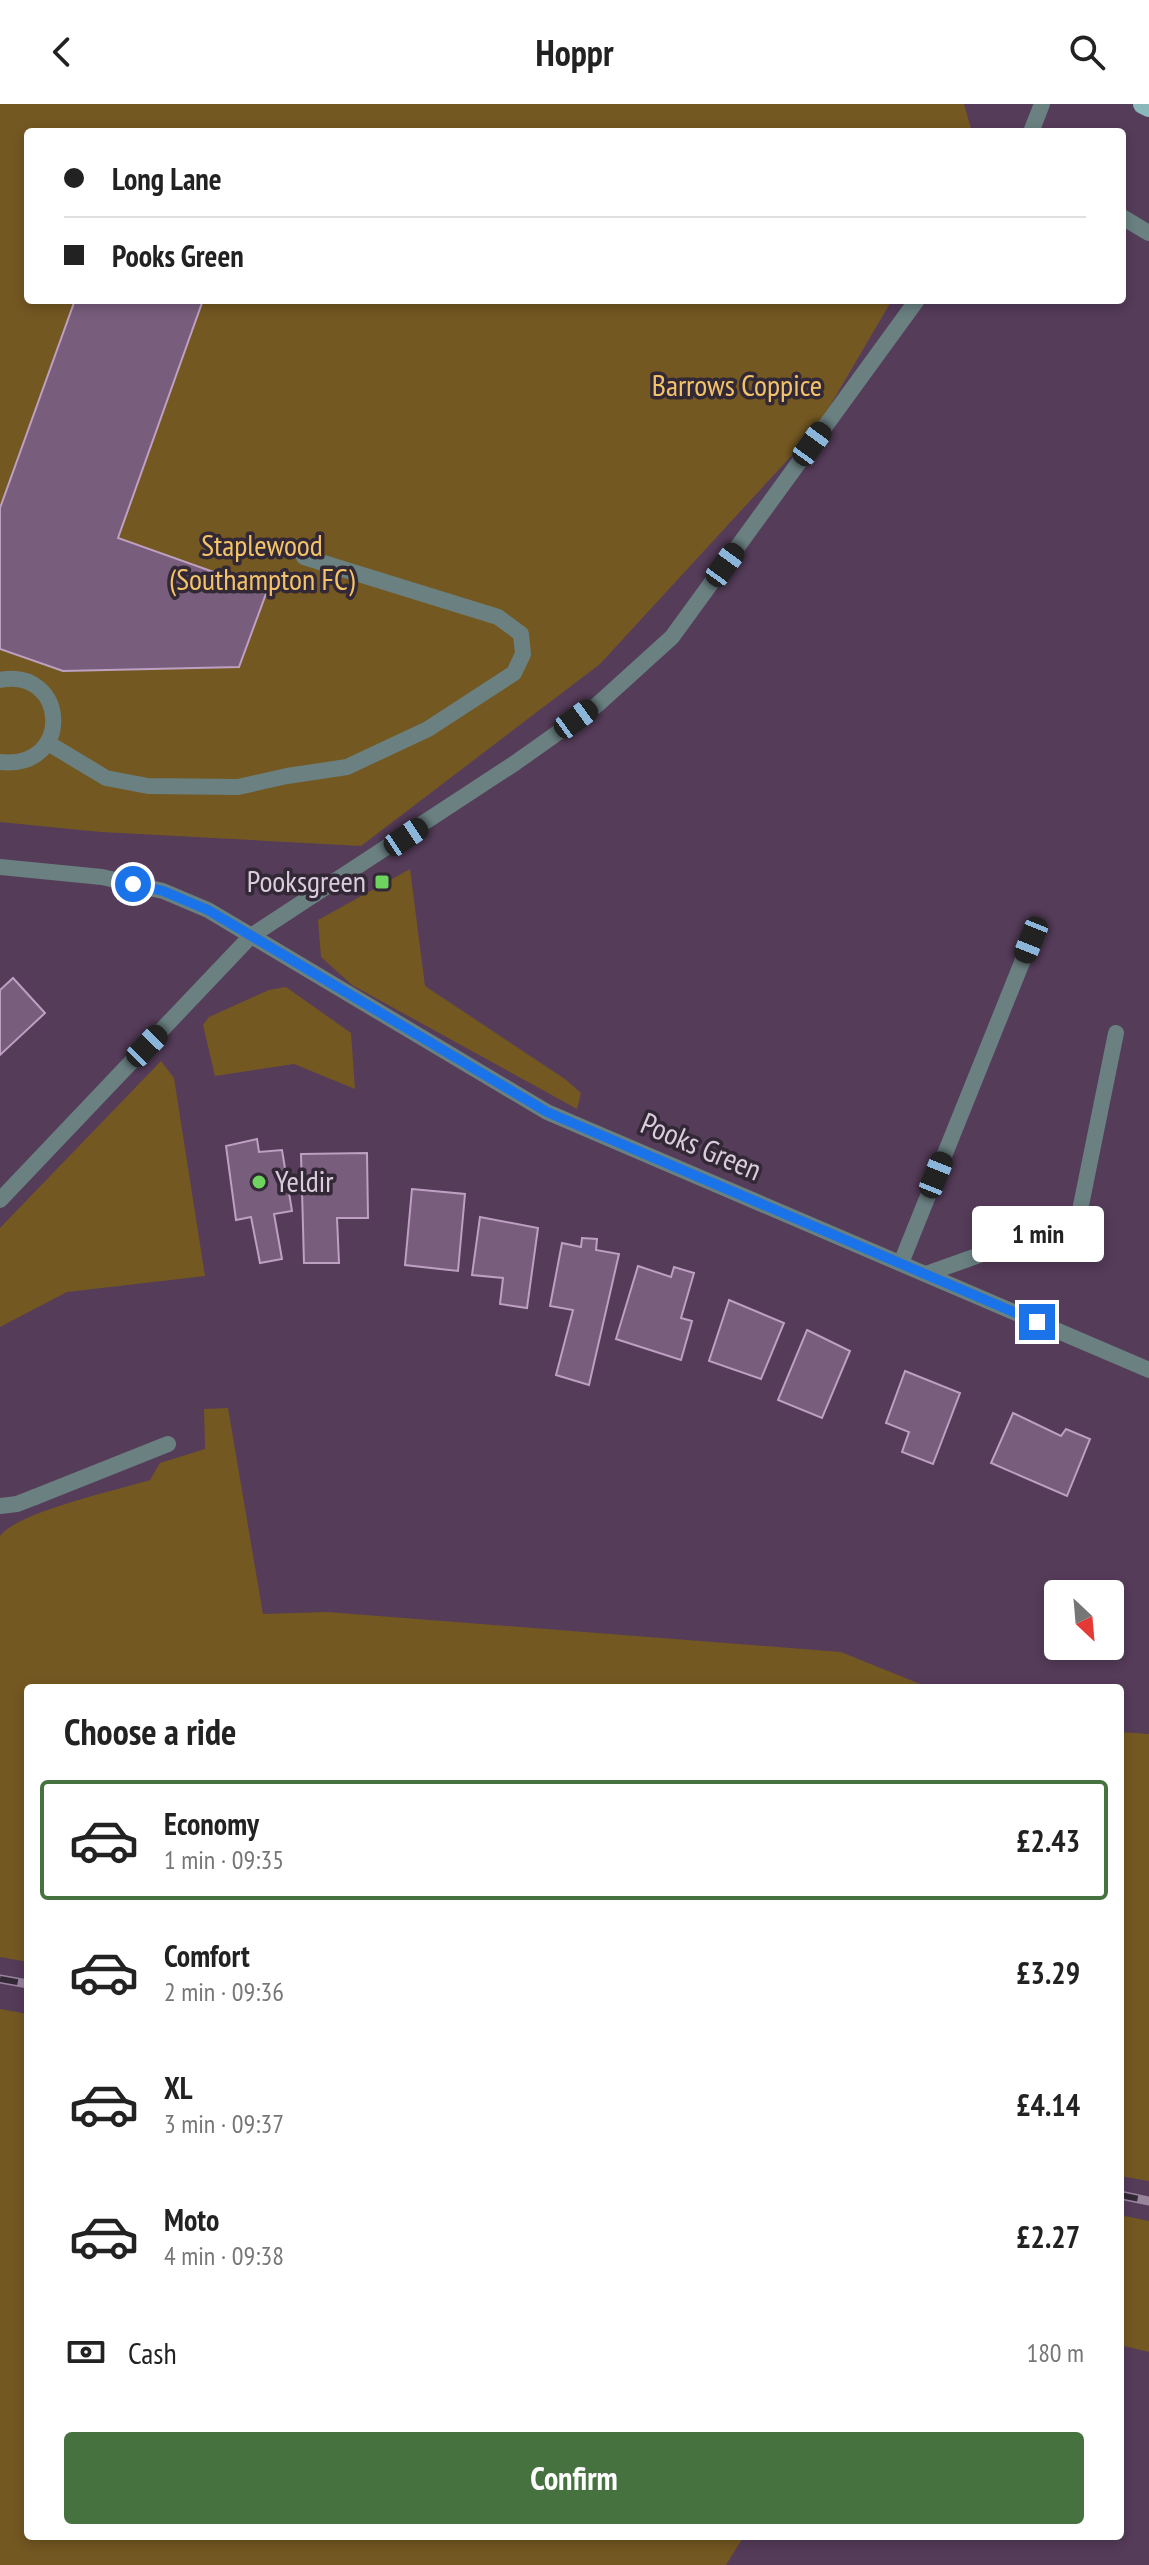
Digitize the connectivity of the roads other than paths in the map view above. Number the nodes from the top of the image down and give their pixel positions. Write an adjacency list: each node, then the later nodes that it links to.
1 (1042, 104): 4 (street)
2 (1143, 104): 3 (main road)
3 (1149, 107)
4 (1033, 128)
5 (1126, 219): 6 (street)
6 (1149, 233)
7 (914, 304): 13 (street)
8 (304, 557): 10 (street)
9 (0, 680): 10 (street)
10 (48, 743): 11 (street)
11 (0, 762)
12 (0, 867): 13 (street, Pooks Green)
13 (251, 936): 16 (street); 17 (street, Pooks Green)
14 (1031, 940): 17 (street)
15 (1116, 1033): 18 (street)
16 (0, 1200)
17 (901, 1263): 18 (street, Pooks Green)
18 (926, 1274): 19 (street, Pooks Green)
19 (1149, 1370)
20 (168, 1444): 21 (street)
21 (0, 1506)

